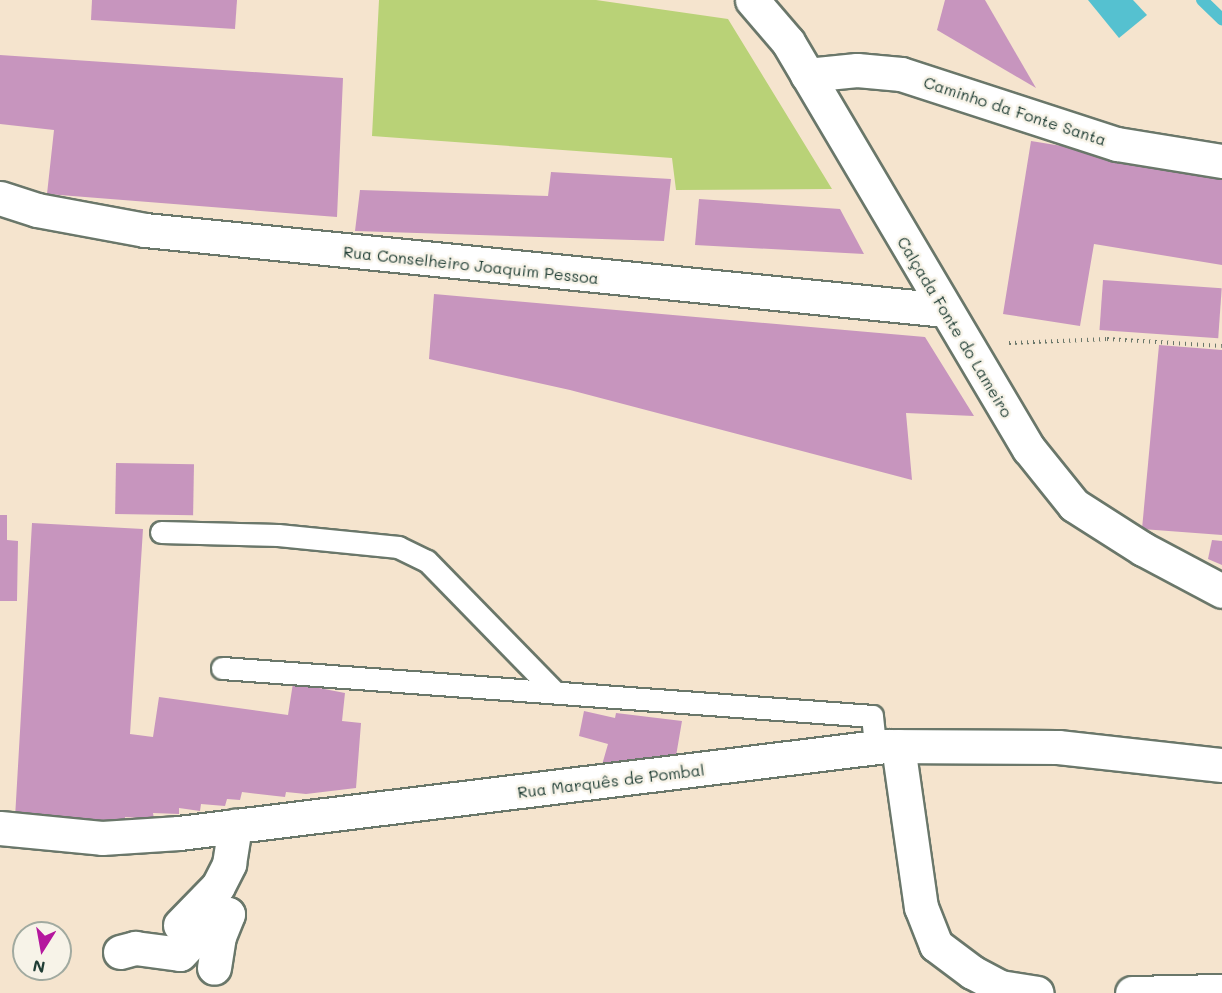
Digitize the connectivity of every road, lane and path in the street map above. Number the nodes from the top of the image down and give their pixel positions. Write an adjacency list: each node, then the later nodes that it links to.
1 (752, 0): 2 (street, Calçada Fonte do Lameiro)
2 (807, 75): 3 (street, Caminho da Fonte Santa); 5 (street, Calçada Fonte do Lameiro)
3 (1222, 161)
4 (0, 198): 5 (street, Rua Conselheiro Joaquim Pessoa)
5 (945, 310): 6 (street, Calçada Fonte do Lameiro)
6 (966, 345): 7 (path); 9 (street, Calçada Fonte do Lameiro)
7 (1222, 346)
8 (161, 532): 11 (lane)
9 (1222, 591)
10 (222, 668): 11 (lane)
11 (554, 691): 12 (lane)
12 (886, 747): 13 (street, Rua Marquês de Pombal); 14 (street, Rua Marquês de Pombal); 20 (street)
13 (1222, 765)
14 (235, 825): 15 (street, Rua Marquês de Pombal); 17 (street)
15 (0, 828)
16 (120, 952): 17 (street)
17 (167, 955): 18 (street)
18 (214, 968)
19 (1222, 991): 21 (street)
20 (1037, 993)
21 (1132, 993)

